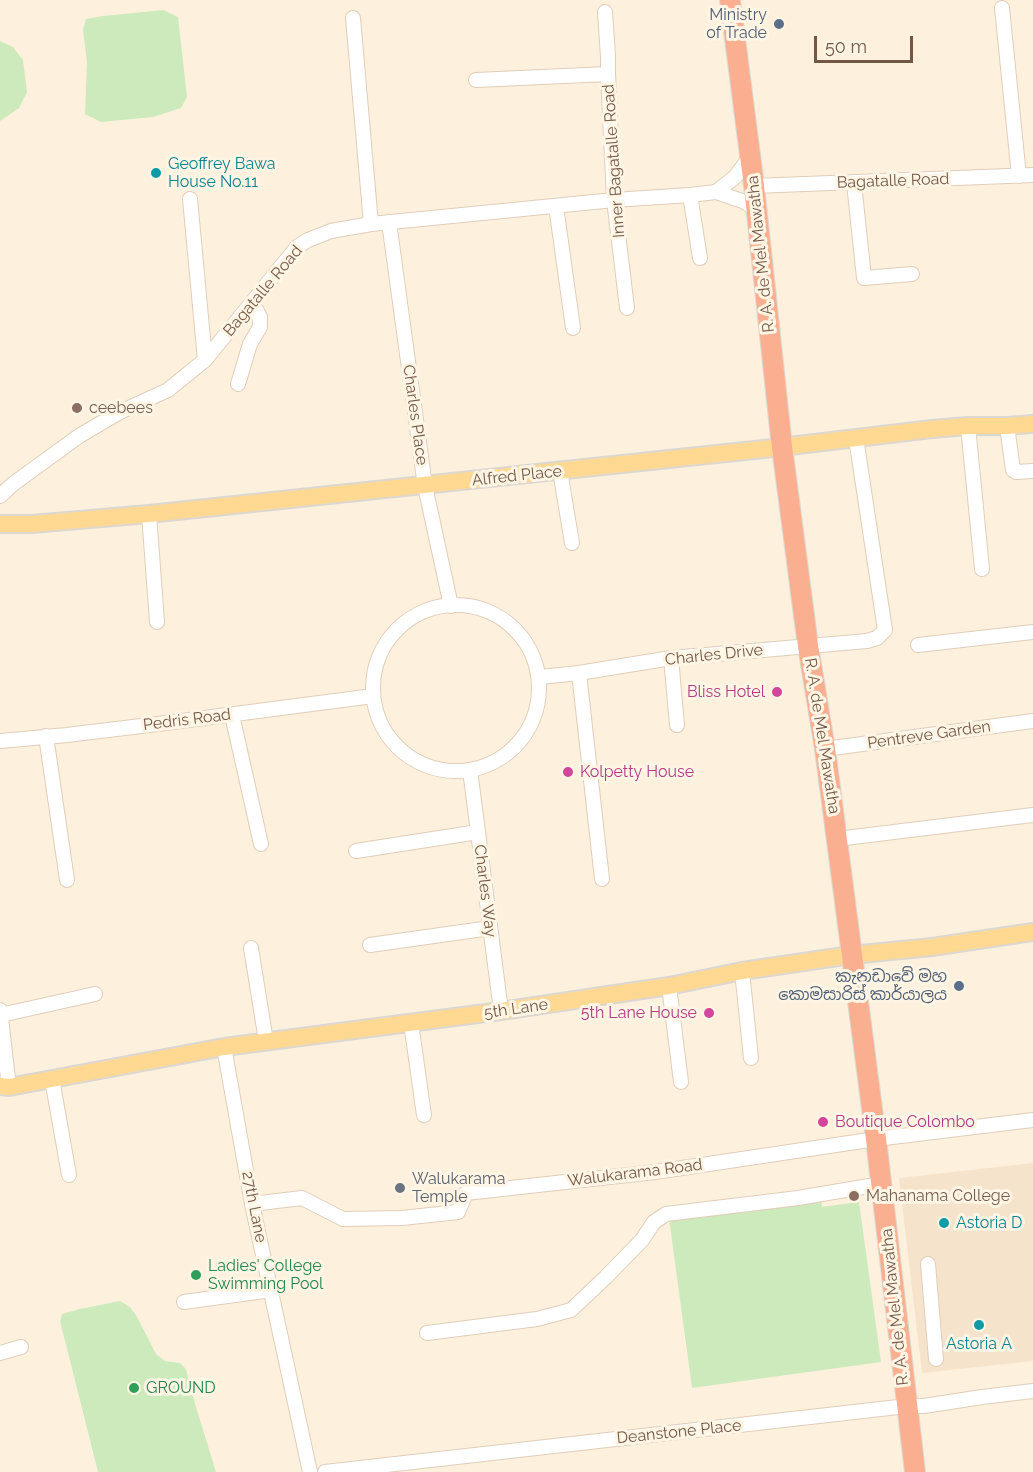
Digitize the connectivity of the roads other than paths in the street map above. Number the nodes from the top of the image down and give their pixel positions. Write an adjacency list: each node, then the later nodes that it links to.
1 (730, 0): 7 (highway, R. A. de Mel Mawatha)
2 (1002, 8): 9 (street)
3 (605, 12): 5 (street)
4 (352, 18): 19 (street)
5 (608, 74): 6 (street, Inner Bagatalle Road); 15 (street, Inner Bagatalle Road)
6 (476, 80)
7 (750, 157): 11 (highway, R. A. de Mel Mawatha); 12 (street)
8 (1033, 175): 9 (street, Bagatalle Road)
9 (1018, 176): 10 (street, Bagatalle Road)
10 (854, 183): 11 (street, Bagatalle Road); 21 (street)
11 (754, 186): 17 (highway, R. A. de Mel Mawatha)
12 (716, 192): 13 (street, Bagatalle Road); 17 (street, Bagatalle Road)
13 (690, 195): 15 (street, Bagatalle Road); 20 (street)
14 (190, 200): 25 (street)
15 (614, 200): 16 (street, Bagatalle Road); 23 (street, Inner Bagatalle Road)
16 (556, 206): 18 (street, Bagatalle Road); 24 (street)
17 (756, 210): 31 (highway, R. A. de Mel Mawatha)
18 (389, 222): 19 (street, Bagatalle Road); 34 (street, Charles Place)
19 (371, 224): 22 (street, Bagatalle Road)
20 (700, 258)
21 (912, 274)
22 (252, 302): 25 (street, Bagatalle Road); 26 (street)
23 (627, 308)
24 (573, 328)
25 (205, 360): 35 (street, Bagatalle Road)
26 (238, 384)
27 (1033, 424): 29 (main road, Alfred Place)
28 (968, 426): 29 (main road, Alfred Place); 30 (main road, Alfred Place); 39 (street)
29 (1007, 426): 33 (street)
30 (856, 438): 31 (main road, Alfred Place); 44 (street, Charles Drive)
31 (782, 447): 32 (main road, Alfred Place); 44 (highway, R. A. de Mel Mawatha)
32 (560, 471): 34 (main road, Alfred Place); 38 (street)
33 (1033, 471)
34 (425, 486): 36 (main road, Alfred Place); 40 (street, Charles Place)
35 (0, 496)
36 (149, 514): 37 (main road, Alfred Place); 41 (street)
37 (0, 524)
38 (572, 543)
39 (982, 568)
40 (451, 606): 47 (street); 48 (street)
41 (157, 622)
42 (1033, 632): 43 (street)
43 (918, 645)
44 (808, 646): 45 (street, Charles Drive); 54 (highway, R. A. de Mel Mawatha)
45 (671, 658): 46 (street, Charles Drive); 51 (street)
46 (579, 674): 47 (street, Charles Drive); 61 (street)
47 (540, 677): 55 (street)
48 (373, 696): 49 (street, Pedris Road); 55 (street)
49 (232, 715): 52 (street, Pedris Road); 59 (street)
50 (1033, 721): 54 (street, Pentreve Garden)
51 (677, 724)
52 (46, 736): 53 (street, Pedris Road); 62 (street)
53 (0, 741)
54 (825, 750): 58 (highway, R. A. de Mel Mawatha)
55 (470, 770): 57 (street, Charles Way)
56 (1033, 815): 58 (street)
57 (478, 832): 60 (street); 63 (street, Charles Way)
58 (837, 839): 67 (highway, R. A. de Mel Mawatha)
59 (261, 844)
60 (356, 851)
61 (602, 879)
62 (67, 880)
63 (490, 928): 65 (street); 72 (street, Charles Way)
64 (1033, 932): 67 (main road, 5th Lane)
65 (370, 945)
66 (251, 948): 75 (street)
67 (851, 955): 68 (main road, 5th Lane); 83 (highway, R. A. de Mel Mawatha)
68 (741, 971): 69 (main road, 5th Lane); 77 (street)
69 (669, 986): 72 (main road, 5th Lane); 79 (street)
70 (95, 994): 73 (street)
71 (0, 1010): 73 (street)
72 (501, 1011): 74 (main road, 5th Lane)
73 (1, 1015): 80 (street)
74 (411, 1023): 75 (main road, 5th Lane); 81 (street)
75 (266, 1041): 76 (main road, 5th Lane)
76 (224, 1047): 78 (main road, 5th Lane); 86 (street, 27th Lane)
77 (751, 1058)
78 (52, 1079): 80 (main road, 5th Lane); 84 (street)
79 (681, 1082)
80 (4, 1086)
81 (424, 1115)
82 (1033, 1120): 83 (street, Walukarama Road)
83 (876, 1139): 85 (highway, R. A. de Mel Mawatha); 86 (street, Walukarama Road)
84 (69, 1175)
85 (881, 1184): 90 (street); 95 (highway, R. A. de Mel Mawatha)
86 (252, 1204): 88 (street, 27th Lane)
87 (928, 1264): 93 (street)
88 (271, 1290): 89 (street); 96 (street, 27th Lane)
89 (184, 1302)
90 (427, 1333)
91 (21, 1347): 92 (street)
92 (0, 1353)
93 (936, 1359)
94 (1033, 1391): 95 (street, Deanstone Place)
95 (906, 1406): 97 (street, Deanstone Place); 98 (highway, R. A. de Mel Mawatha)
96 (310, 1472)
97 (325, 1472)
98 (915, 1472)

